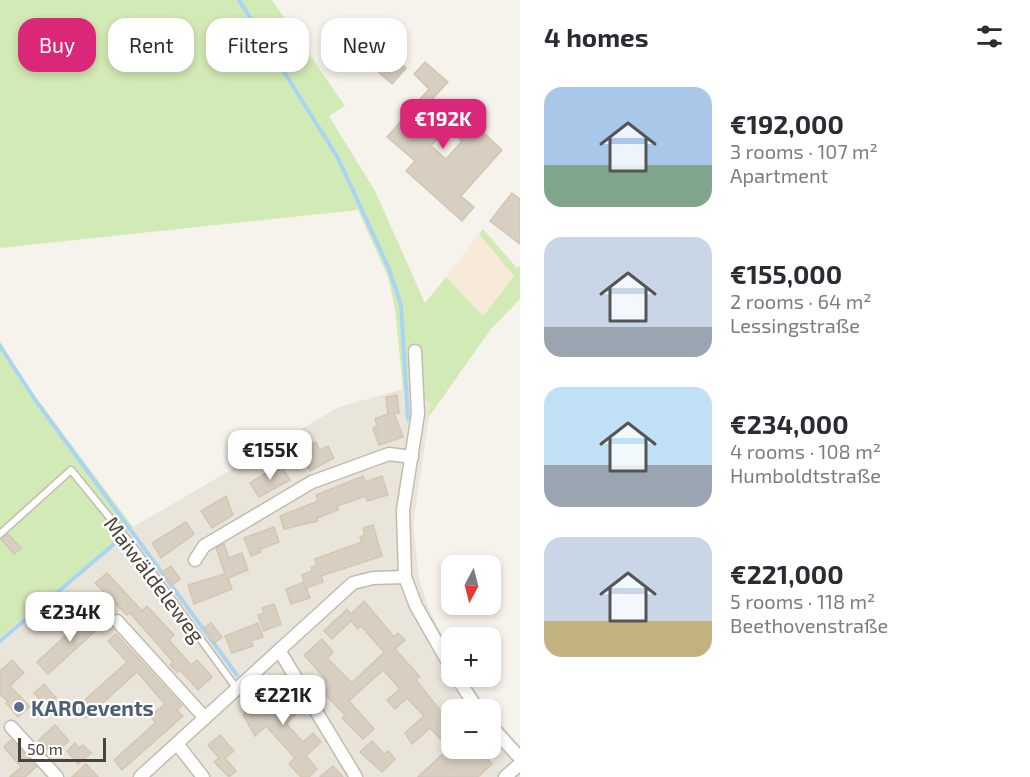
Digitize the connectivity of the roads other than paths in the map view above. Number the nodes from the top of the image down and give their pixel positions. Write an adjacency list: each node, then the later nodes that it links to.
1 (415, 351): 2 (street)
2 (412, 457): 4 (street); 5 (street)
3 (0, 534): 9 (lane, Maiwäldeleweg)
4 (195, 560)
5 (405, 577): 7 (street); 8 (street)
6 (117, 621): 10 (street)
7 (279, 650): 9 (street); 19 (street)
8 (441, 650)
9 (237, 689): 10 (street)
10 (205, 718): 13 (street)
11 (11, 727): 16 (street)
12 (501, 737): 14 (street)
13 (178, 745): 17 (street); 18 (street)
14 (520, 758)
15 (520, 764): 20 (street)
16 (57, 777)
17 (140, 777)
18 (203, 777)
19 (356, 777)
20 (505, 777)

